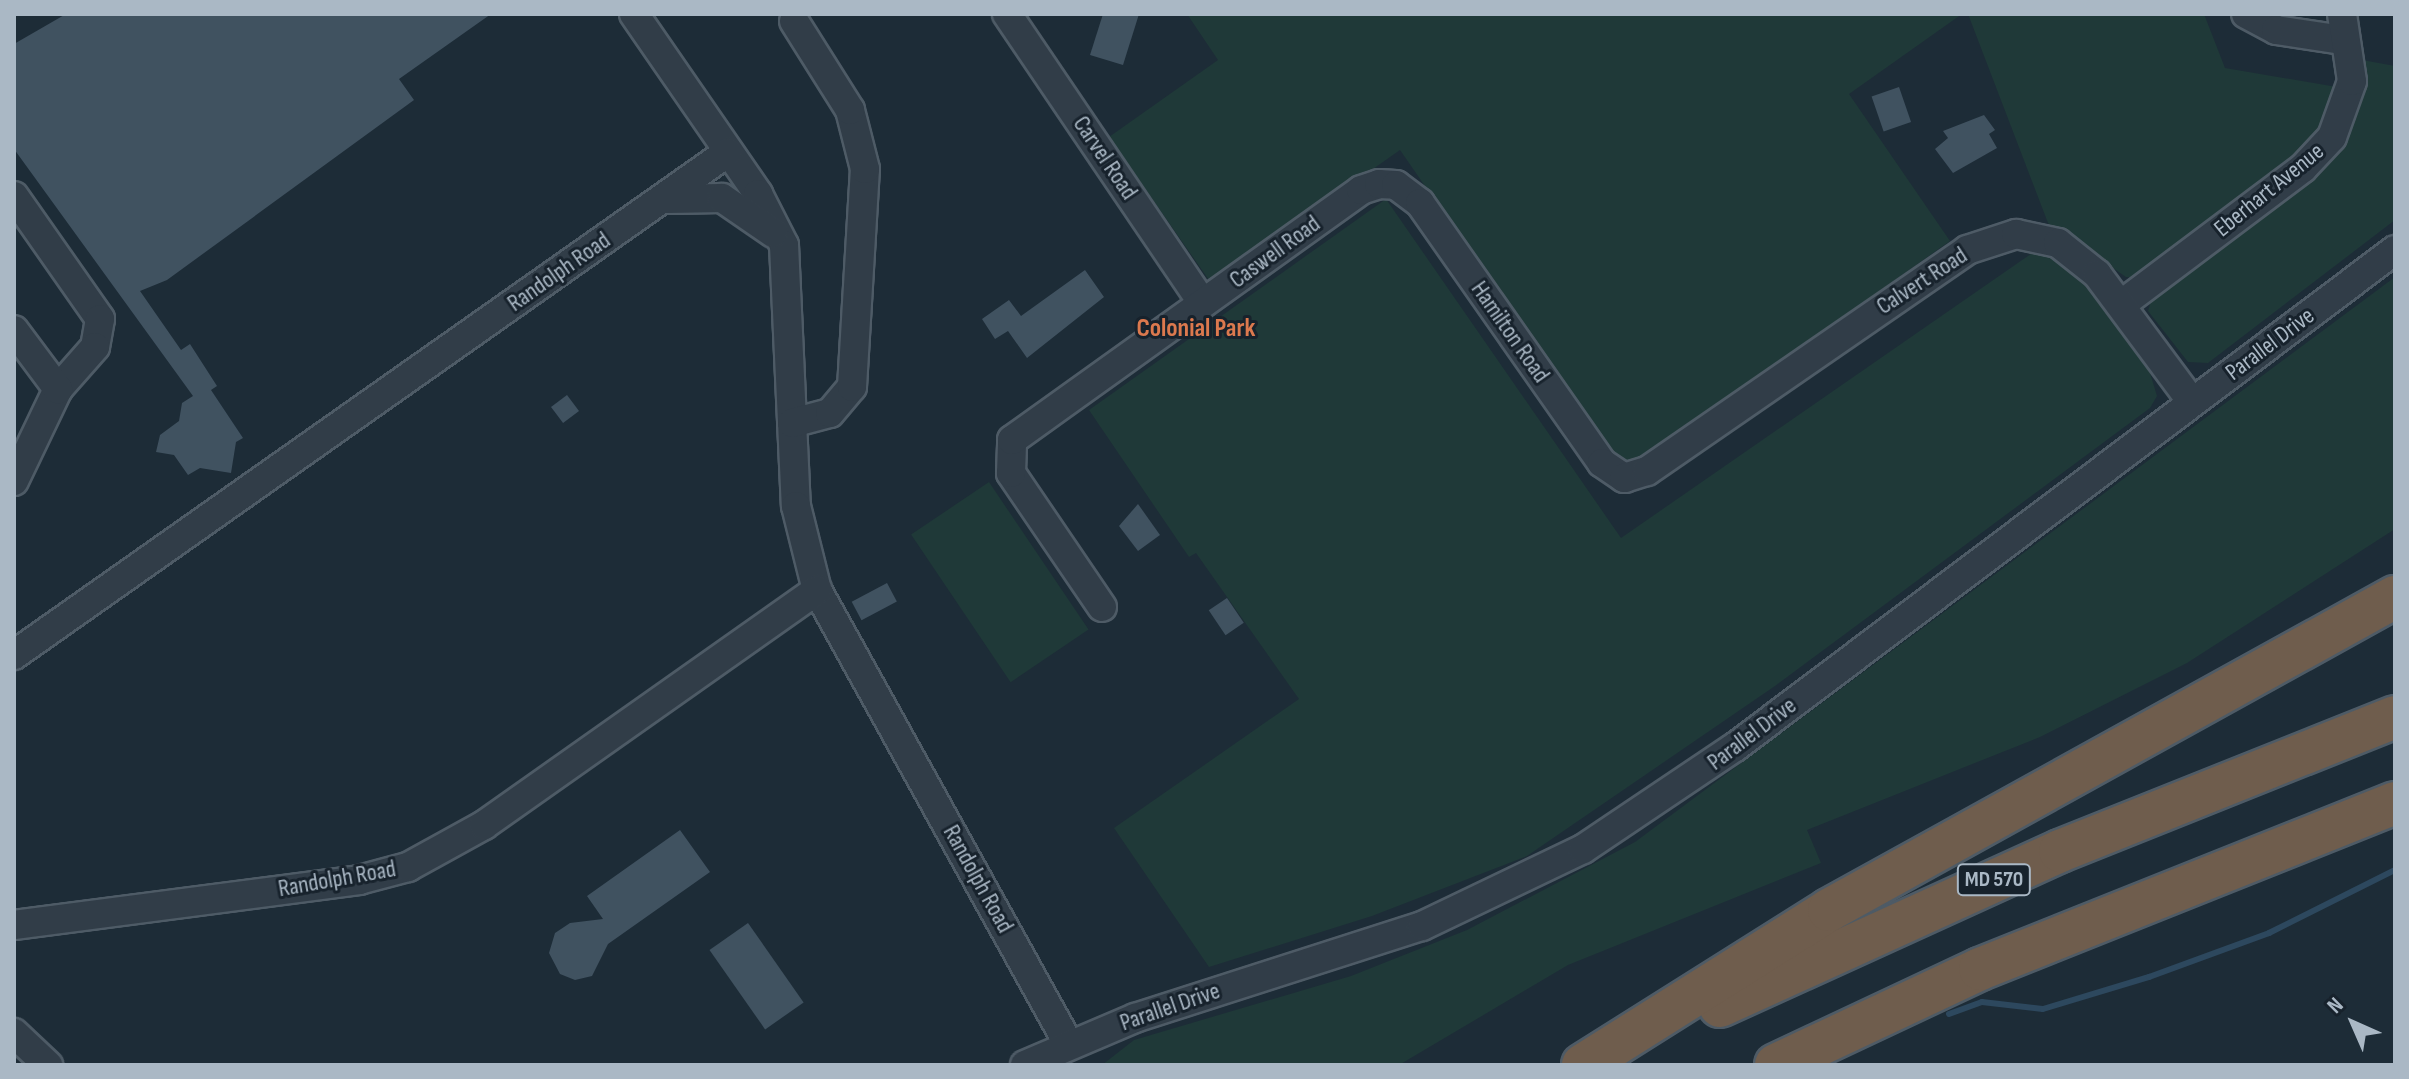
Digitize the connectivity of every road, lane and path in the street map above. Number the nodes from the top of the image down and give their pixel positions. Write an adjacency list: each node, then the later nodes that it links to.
1 (634, 14): 6 (street)
2 (1007, 14): 12 (street, Carvel Road)
3 (2246, 14): 5 (street)
4 (794, 21): 17 (street)
5 (2342, 27): 13 (street, Eberhart Avenue)
6 (728, 152): 9 (street, Randolph Road); 10 (street, Randolph Road)
7 (1396, 185): 12 (street, Caswell Road); 18 (street, Hamilton Road)
8 (14, 196): 15 (street)
9 (662, 200): 10 (street); 23 (street, Randolph Road)
10 (784, 245): 17 (street, Randolph Road)
11 (2395, 250): 16 (street, Parallel Drive)
12 (1203, 303): 22 (street, Caswell Road)
13 (2122, 304): 16 (street, Calvert Road); 18 (street, Calvert Road)
14 (14, 330): 15 (street)
15 (58, 389): 19 (street)
16 (2192, 402): 28 (street, Parallel Drive)
17 (792, 423): 20 (street, Randolph Road)
18 (1624, 478)
19 (14, 481)
20 (817, 590): 26 (street, Randolph Road); 28 (street, Randolph Road)
21 (2395, 600): 31 (highway)
22 (1102, 607)
23 (14, 655)
24 (2395, 717): 32 (highway, MD 570)
25 (2395, 803): 33 (highway)
26 (14, 925)
27 (14, 1033): 29 (street)
28 (1068, 1043): 30 (street, Parallel Drive)
29 (48, 1065)
30 (1025, 1065)
31 (1583, 1065)
32 (1603, 1065)
33 (1776, 1065)

